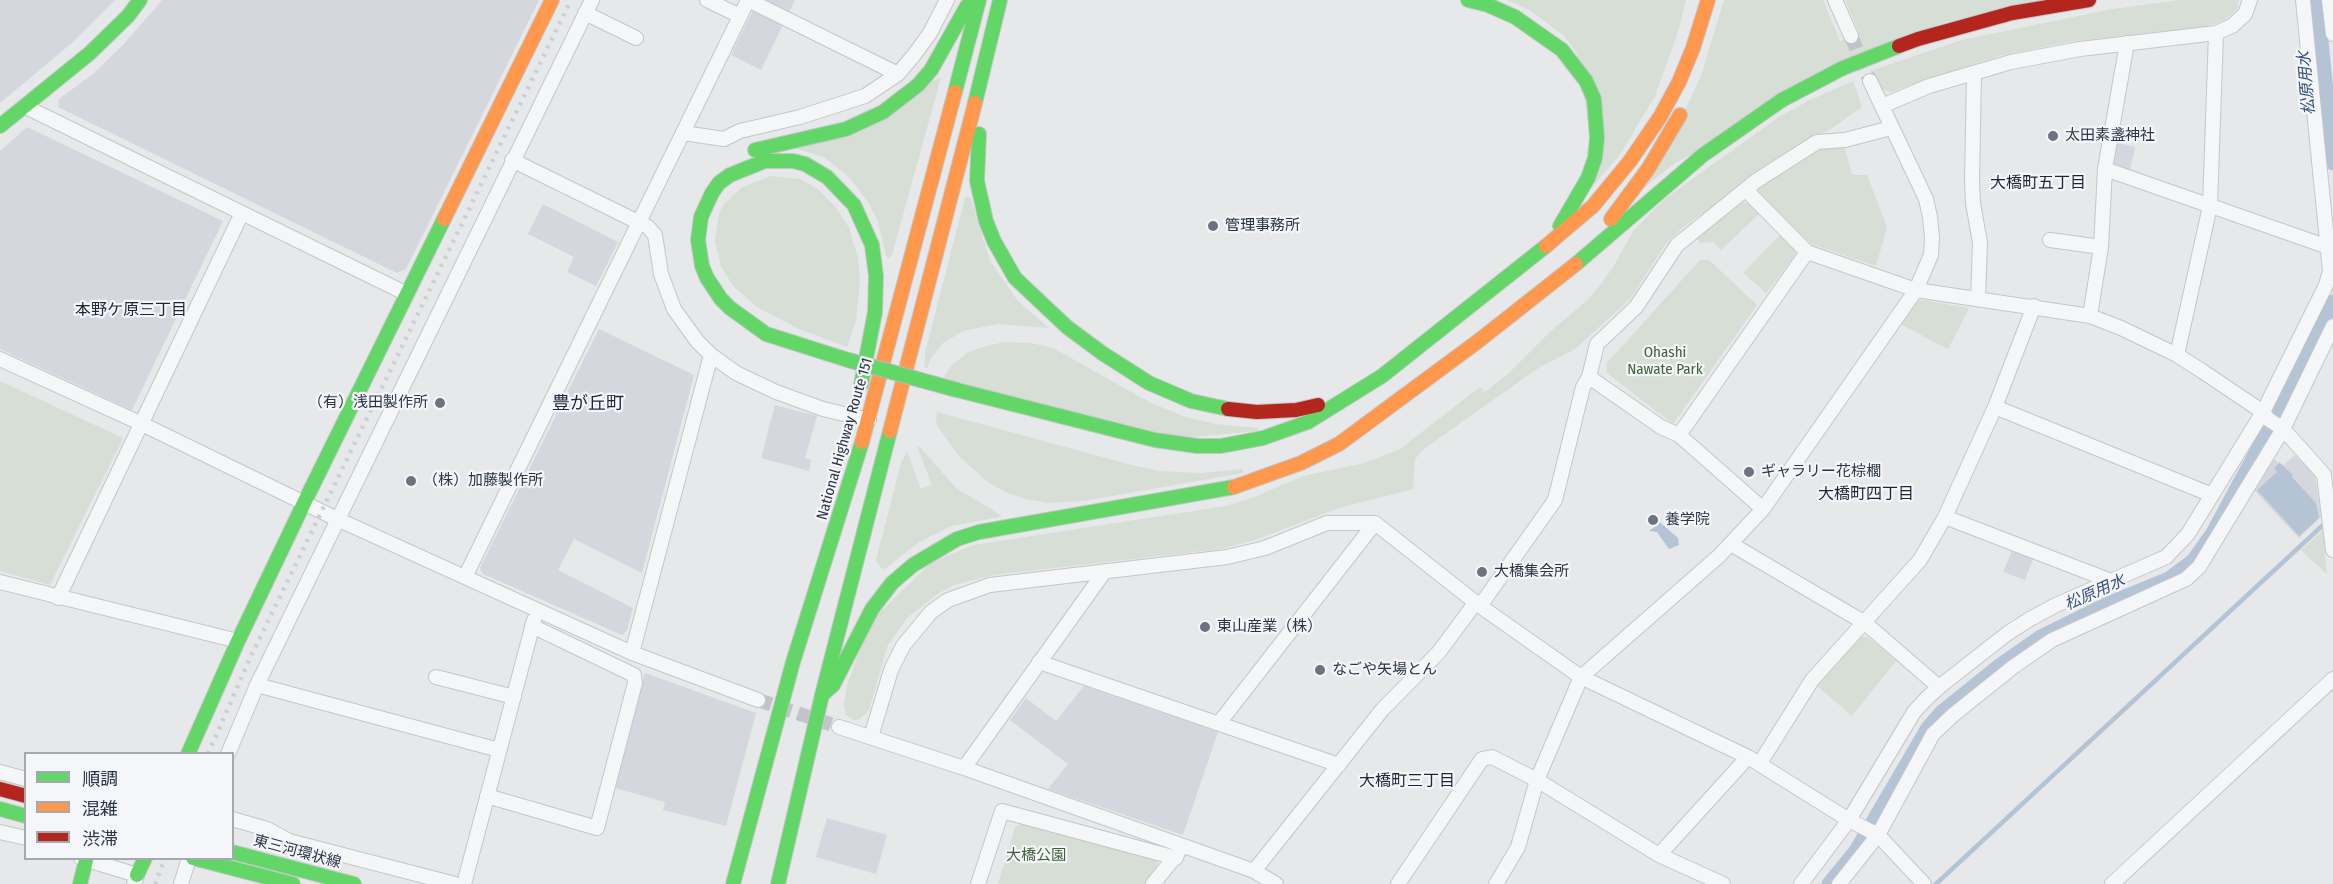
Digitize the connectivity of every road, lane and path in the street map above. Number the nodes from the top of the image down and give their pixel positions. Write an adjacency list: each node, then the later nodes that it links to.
1 (140, 0): 28 (main road)
2 (552, 0): 48 (main road)
3 (592, 0): 17 (street)
4 (707, 0): 18 (street)
5 (748, 0): 18 (street); 26 (street)
6 (947, 0): 26 (street)
7 (970, 0): 39 (main road)
8 (979, 0): 65 (main road, National Highway Route 151)
9 (1000, 0): 24 (main road)
10 (1468, 0): 41 (main road)
11 (1835, 0): 21 (street)
12 (2089, 0): 46 (main road)
13 (2250, 0): 19 (street)
14 (2303, 0): 44 (street)
15 (2329, 0): 20 (street)
16 (1707, 4): 41 (main road)
17 (585, 13): 22 (street); 34 (street)
18 (740, 16): 33 (street)
19 (2216, 33): 23 (street); 37 (street)
20 (2333, 34)
21 (1851, 36)
22 (636, 38)
23 (2127, 43): 25 (street); 35 (street)
24 (983, 72): 59 (main road); 100 (main road)
25 (1974, 73): 29 (street); 49 (street)
26 (898, 74): 33 (street)
27 (1870, 81): 29 (street)
28 (24, 106): 31 (main road); 38 (street)
29 (1882, 106): 32 (street)
30 (1685, 107): 46 (main road)
31 (0, 126)
32 (1891, 128): 36 (street); 47 (street)
33 (683, 133): 40 (street)
34 (512, 160): 40 (street); 77 (street)
35 (2105, 169): 37 (street); 43 (street)
36 (1746, 190): 45 (street); 57 (street)
37 (2210, 206): 44 (street); 54 (street)
38 (242, 213): 48 (street); 68 (street)
39 (686, 221)
40 (639, 222): 53 (street); 83 (street)
41 (1553, 240): 59 (main road)
42 (2050, 240): 43 (street)
43 (2102, 247): 51 (street)
44 (2328, 247): 67 (street)
45 (1807, 252): 47 (street); 70 (street)
46 (1586, 254): 64 (main road)
47 (1916, 290): 49 (street); 75 (street)
48 (407, 294): 74 (main road)
49 (1978, 298): 50 (street)
50 (2034, 306): 51 (street); 63 (street)
51 (2090, 316): 54 (street)
52 (2333, 326): 67 (street)
53 (711, 355): 62 (street); 93 (street)
54 (2177, 356): 67 (street)
55 (0, 359): 68 (street)
56 (844, 376): 58 (main road)
57 (1589, 377): 70 (street); 87 (street)
58 (910, 392)
59 (1355, 393): 60 (main road)
60 (956, 396): 61 (main road); 62 (main road, bridge); 66 (main road)
61 (932, 398)
62 (856, 406): 65 (street); 90 (main road)
63 (1995, 407): 73 (street); 76 (street)
64 (1386, 410): 69 (main road); 100 (main road)
65 (869, 420): 90 (main road, National Highway Route 151)
66 (1021, 421)
67 (2273, 421): 73 (street); 79 (street); 121 (street)
68 (140, 423): 74 (street); 86 (street)
69 (1333, 430)
70 (1679, 435): 75 (street)
71 (1283, 446): 72 (main road)
72 (1139, 450)
73 (2212, 495): 84 (street)
74 (304, 502): 77 (street); 92 (main road)
75 (1763, 509): 80 (street)
76 (1945, 518): 84 (street); 89 (street)
77 (337, 519): 83 (street); 98 (street)
78 (1375, 523): 82 (street); 87 (street); 103 (street)
79 (2332, 532): 81 (street)
80 (1731, 544): 89 (street); 96 (street)
81 (2333, 550)
82 (1105, 571): 94 (street); 105 (street)
83 (465, 577): 88 (street)
84 (2110, 581): 99 (street)
85 (0, 582): 86 (street)
86 (58, 597): 92 (street)
87 (1478, 604): 96 (street); 110 (street)
88 (537, 609): 91 (street); 93 (street)
89 (1865, 623): 99 (street); 109 (street)
90 (807, 625): 140 (main road, National Highway Route 151)
91 (532, 627): 101 (street); 117 (street)
92 (238, 641): 107 (main road)
93 (632, 653): 102 (street)
94 (1039, 662): 103 (street); 111 (street)
95 (436, 677): 101 (street)
96 (1581, 677): 109 (street); 114 (street)
97 (2333, 679): 151 (street)
98 (257, 685): 106 (street); 108 (street)
99 (1939, 687): 121 (street)
100 (822, 695): 141 (main road)
101 (514, 697): 106 (street)
102 (758, 700)
103 (1219, 723): 110 (street)
104 (839, 727): 105 (street)
105 (871, 737): 111 (street)
106 (499, 750): 117 (street)
107 (188, 752)
108 (228, 752)
109 (1754, 760): 121 (street); 126 (street)
110 (1339, 765): 132 (street)
111 (964, 768): 124 (street)
112 (0, 772): 113 (street)
113 (24, 778)
114 (1537, 780): 126 (street); 145 (street); 146 (street)
115 (0, 789): 116 (main road)
116 (24, 795)
117 (487, 796): 139 (street)
118 (0, 809): 119 (main road)
119 (23, 815)
120 (234, 820): 138 (street)
121 (1865, 828): 148 (street); 149 (street); 150 (street)
122 (0, 831): 123 (street)
123 (24, 837)
124 (1179, 852): 132 (street); 142 (street); 143 (street)
125 (234, 853): 137 (main road, 東三河環状線)
126 (1659, 855): 147 (street)
127 (84, 860): 135 (main road)
128 (86, 860): 133 (street)
129 (144, 860): 133 (main road)
130 (191, 860): 134 (street)
131 (199, 860): 136 (main road)
132 (1254, 871): 144 (street)
133 (135, 880)
134 (186, 883)
135 (80, 884)
136 (293, 884)
137 (354, 884)
138 (455, 884)
139 (464, 884)
140 (733, 884)
141 (778, 884)
142 (978, 884)
143 (1153, 884)
144 (1276, 884)
145 (1398, 884)
146 (1496, 884)
147 (1723, 884)
148 (1801, 884)
149 (1839, 884)
150 (1924, 884)
151 (2112, 884)

